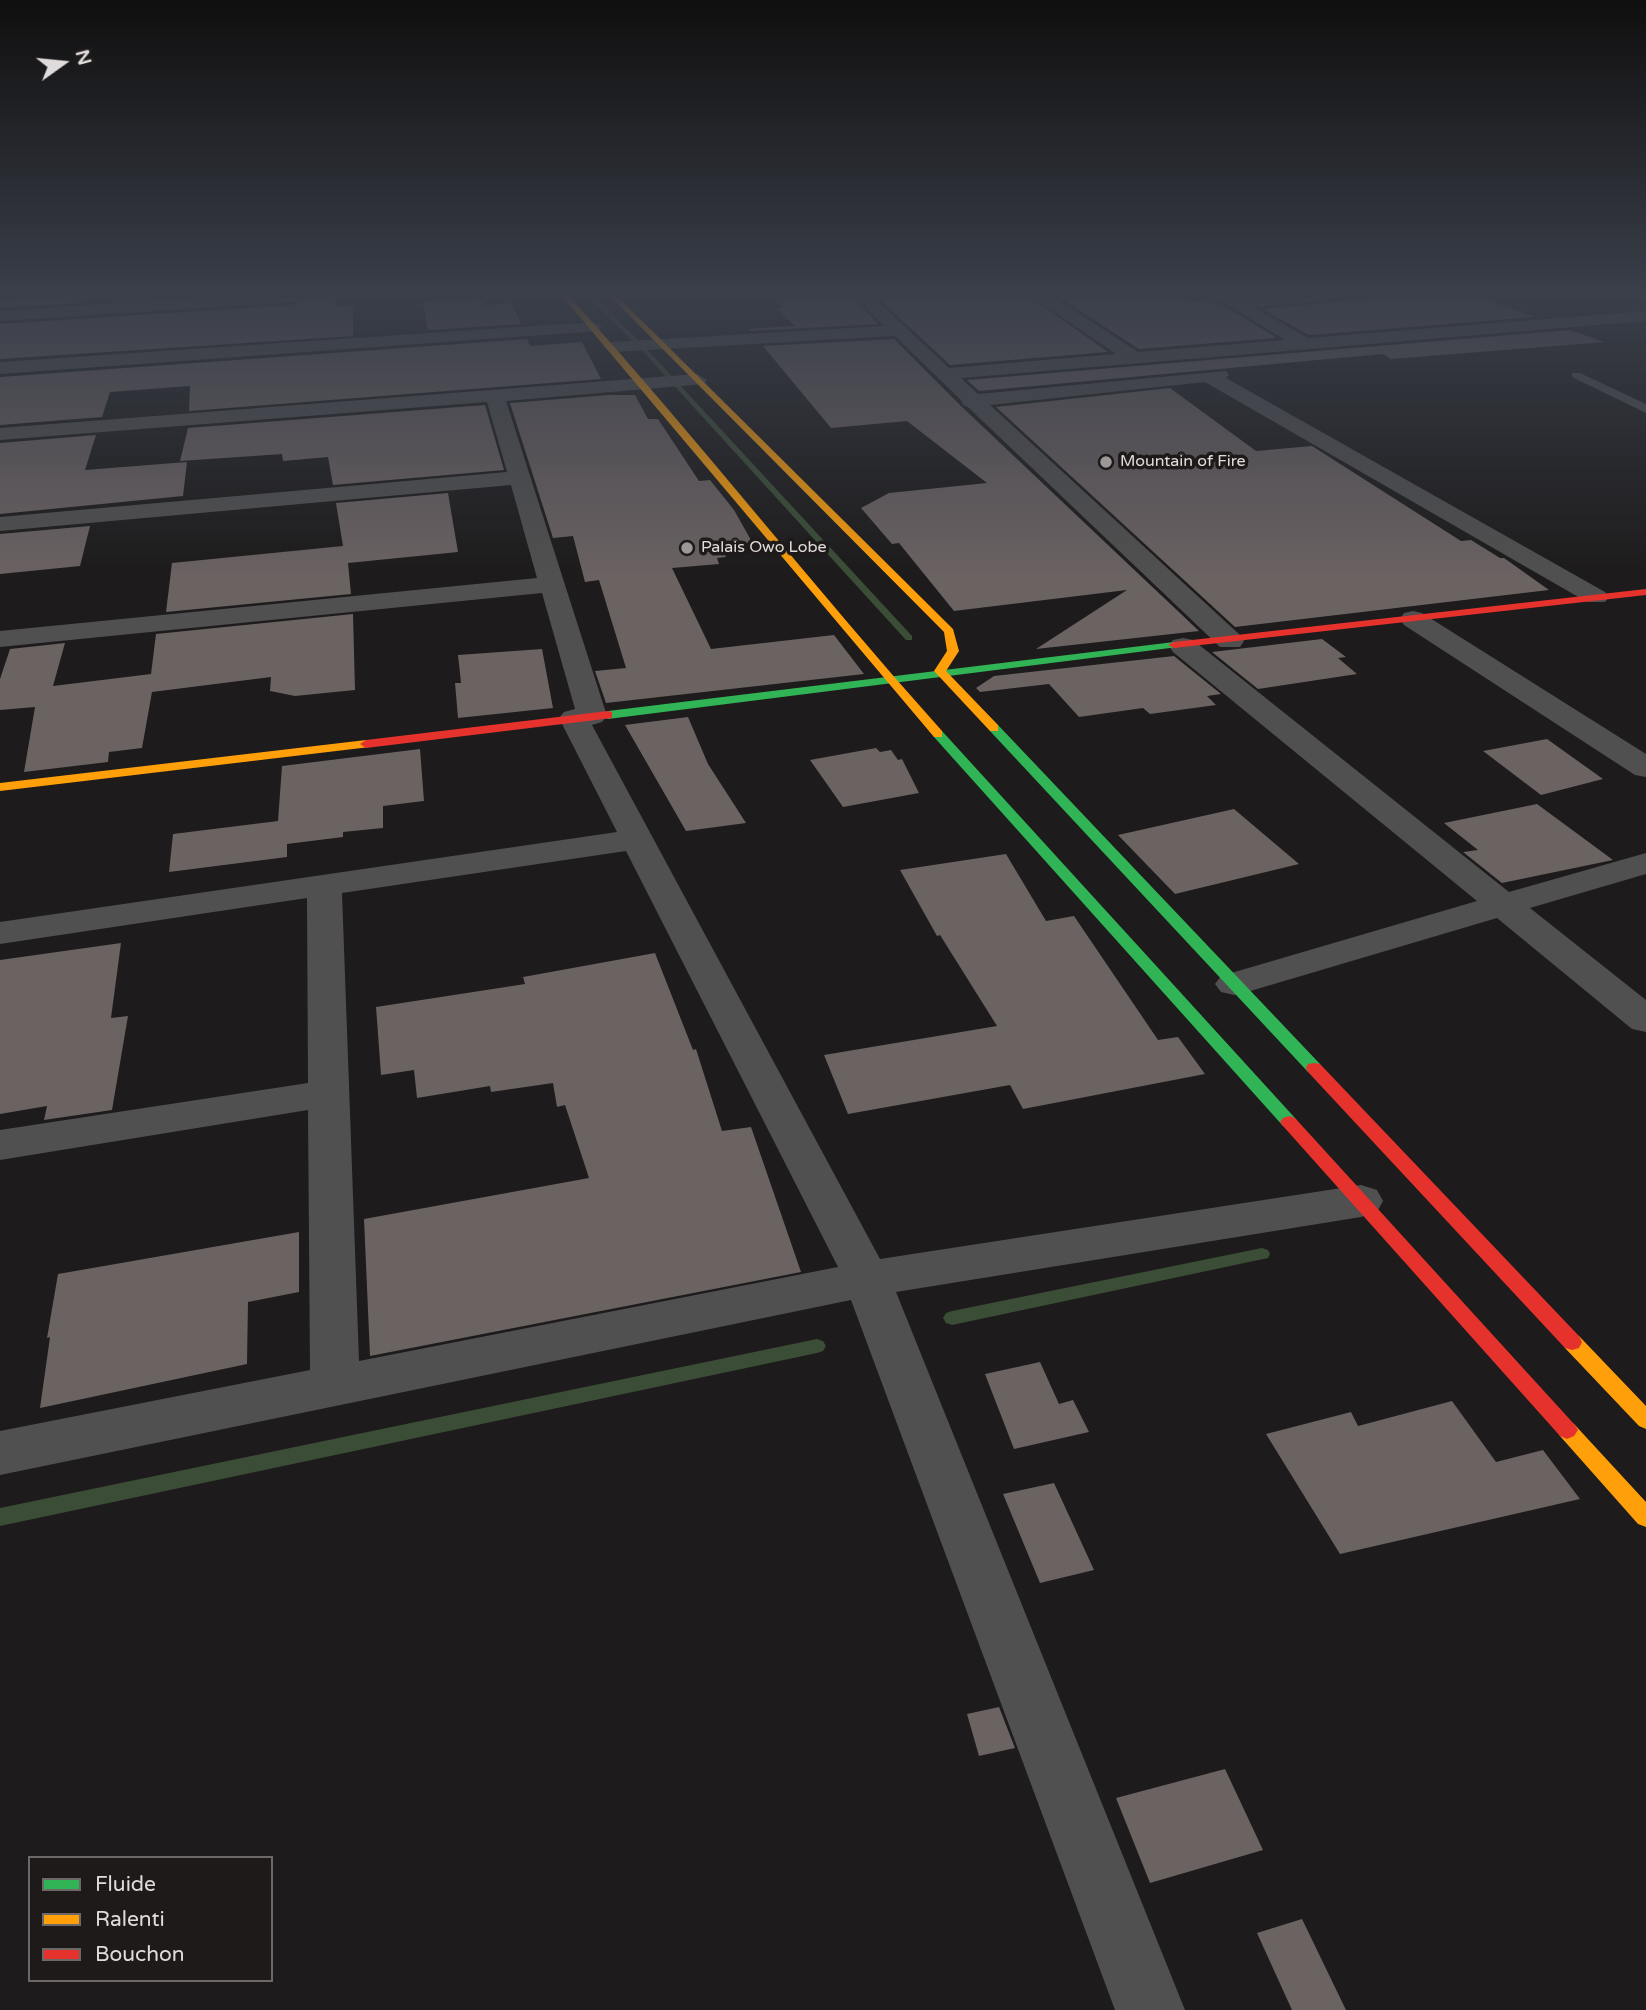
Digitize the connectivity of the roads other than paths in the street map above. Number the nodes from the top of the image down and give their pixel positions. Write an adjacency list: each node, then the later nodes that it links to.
1 (560, 391): 8 (street)
2 (652, 391): 22 (street)
3 (708, 391): 21 (street)
4 (960, 391): 9 (street)
5 (1067, 391): 9 (street)
6 (1234, 391): 16 (street)
7 (1609, 391): 10 (lane)
8 (495, 396): 11 (street); 12 (street)
9 (970, 401): 19 (street)
10 (1646, 410)
11 (0, 434)
12 (520, 477): 13 (street); 14 (street)
13 (0, 524)
14 (552, 584): 18 (street); 23 (street)
15 (1646, 592): 16 (street)
16 (1596, 597): 17 (street)
17 (1413, 619): 19 (street); 24 (street)
18 (0, 639)
19 (1230, 641): 20 (street)
20 (1182, 646): 21 (street); 29 (street)
21 (940, 671): 22 (street); 31 (street)
22 (891, 682): 23 (street); 37 (street)
23 (583, 717): 25 (street); 26 (street)
24 (1646, 768)
25 (0, 787)
26 (637, 839): 28 (street); 38 (street)
27 (1646, 863): 29 (street)
28 (324, 887): 30 (street); 33 (street)
29 (1502, 904): 31 (street); 32 (street)
30 (0, 933)
31 (1234, 984): 35 (street)
32 (1646, 1020)
33 (328, 1093): 34 (street); 39 (street)
34 (0, 1145)
35 (1445, 1205): 36 (street); 40 (street)
36 (1420, 1213)
37 (1380, 1215): 38 (street); 42 (street)
38 (867, 1279): 39 (street); 43 (street)
39 (335, 1385): 41 (street)
40 (1646, 1420)
41 (0, 1453)
42 (1646, 1517)
43 (1150, 2010)

